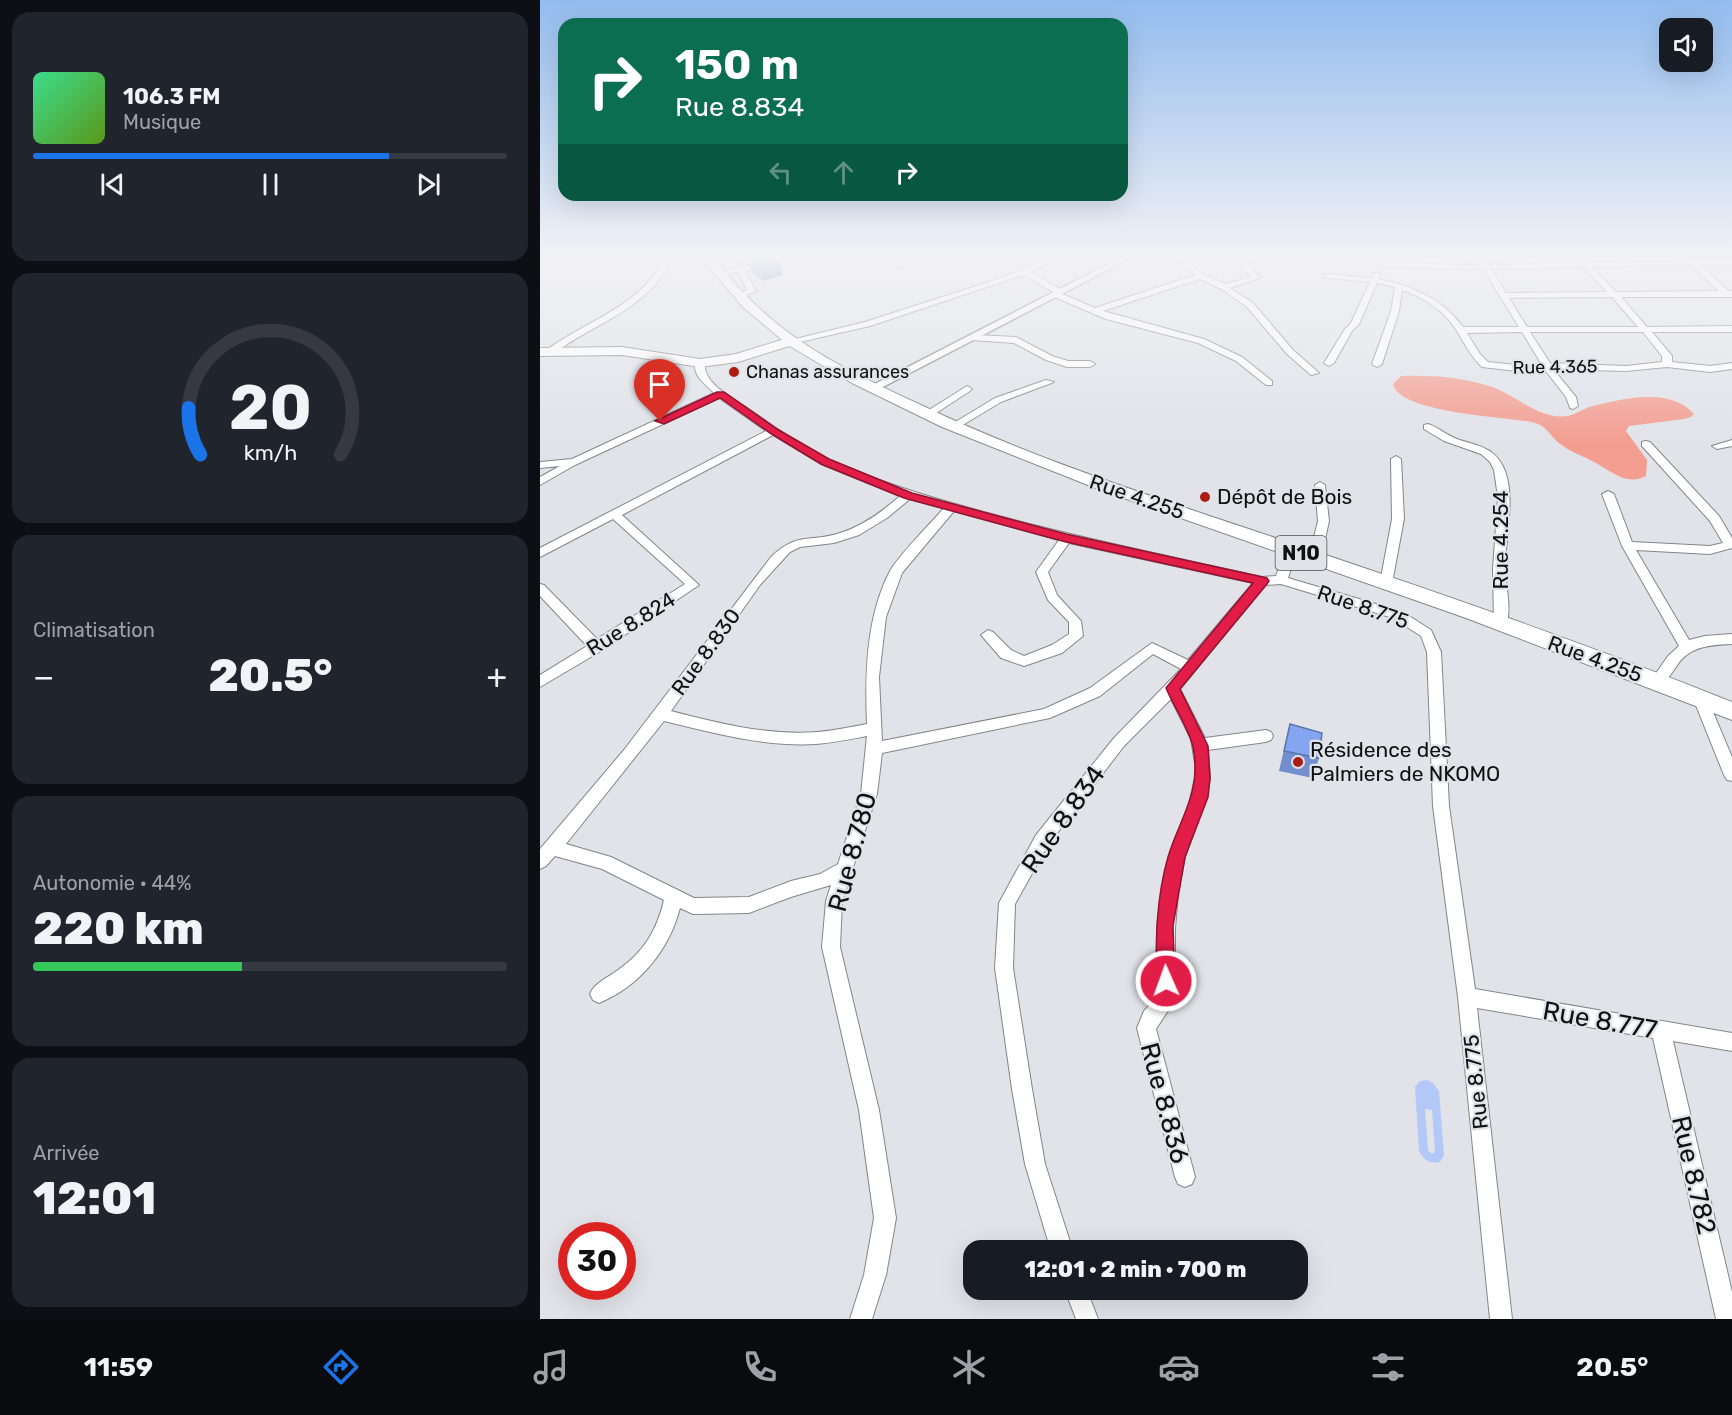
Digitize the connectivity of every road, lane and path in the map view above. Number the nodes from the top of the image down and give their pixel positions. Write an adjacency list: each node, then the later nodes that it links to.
1 (599, 321): 18 (street)
2 (768, 321): 17 (main road, N10)
3 (877, 321): 17 (street)
4 (1007, 321): 16 (street)
5 (1123, 321): 28 (street)
6 (1264, 321): 26 (street)
7 (1357, 321): 20 (street)
8 (1392, 321): 22 (street)
9 (1454, 321): 14 (street, Rue 4.365)
10 (1520, 321): 15 (street)
11 (1638, 321): 12 (street)
12 (1645, 328): 13 (street); 15 (street); 23 (street)
13 (1732, 329)
14 (1461, 330): 15 (street); 24 (street, Rue 4.365)
15 (1526, 330): 24 (street)
16 (975, 338): 21 (street); 29 (street)
17 (791, 341): 19 (main road); 29 (main road, Rue 4.255 / N10)
18 (545, 351): 19 (main road)
19 (700, 363): 31 (street, Rue 8.775)
20 (1329, 363)
21 (1090, 364)
22 (1377, 364)
23 (1667, 364): 24 (street, Rue 4.365); 25 (street, Rue 4.365)
24 (1548, 366): 32 (street)
25 (1732, 366)
26 (1314, 373)
27 (1049, 382): 34 (street)
28 (1269, 383)
29 (873, 388): 33 (main road, Rue 4.255 / N10)
30 (967, 389): 33 (street)
31 (720, 394): 36 (street, Rue 8.775); 41 (street)
32 (1573, 406)
33 (927, 415): 34 (main road, Rue 4.255 / N10)
34 (952, 427): 51 (main road, Rue 4.255 / N10)
35 (1428, 427): 58 (street, Rue 4.254)
36 (773, 431): 46 (street, Rue 8.775); 48 (street)
37 (1732, 443): 39 (street)
38 (1646, 444): 50 (street)
39 (1717, 446)
40 (1396, 459): 56 (street)
41 (574, 462): 42 (street); 43 (street)
42 (540, 465)
43 (540, 482)
44 (1320, 485): 53 (street)
45 (1608, 494): 50 (street)
46 (908, 495): 47 (street, Rue 8.775); 69 (street, Rue 8.830)
47 (950, 508): 49 (street, Rue 8.775); 70 (street, Rue 8.780)
48 (614, 514): 52 (street); 62 (street, Rue 8.824)
49 (1066, 538): 55 (street, Rue 8.775); 59 (street)
50 (1628, 546): 61 (street)
51 (1291, 549): 53 (main road, Rue 4.255 / N10); 54 (street)
52 (540, 553)
53 (1315, 557): 56 (main road, Rue 4.255 / N10)
54 (1281, 580): 55 (street, Rue 8.775); 80 (street, Rue 8.775)
55 (1262, 581): 63 (street, Rue 8.834)
56 (1386, 583): 58 (main road, Rue 4.255 / N10)
57 (540, 588): 62 (street)
58 (1500, 624): 65 (main road, Rue 4.255 / N10)
59 (988, 635)
60 (1732, 639): 61 (street)
61 (1686, 646): 65 (street)
62 (596, 647): 64 (street, Rue 8.824)
63 (1189, 667): 66 (street, Rue 8.834); 73 (street)
64 (540, 682)
65 (1657, 682): 67 (main road, Rue 4.255 / N10)
66 (1173, 688): 72 (street, Rue 8.836); 84 (street, Rue 8.834)
67 (1700, 698): 68 (main road, Rue 4.255 / N10); 74 (street)
68 (1732, 711)
69 (660, 714): 70 (street); 75 (street, Rue 8.830)
70 (874, 729): 73 (street, Rue 8.780)
71 (1266, 736): 72 (street)
72 (1200, 746): 83 (street, Rue 8.836)
73 (875, 748): 77 (street, Rue 8.780)
74 (1732, 775)
75 (552, 848): 76 (street, Rue 8.830); 78 (street)
76 (540, 861)
77 (844, 869): 78 (street); 86 (street, Rue 8.780)
78 (674, 896): 79 (street)
79 (599, 994)
80 (1467, 997): 81 (street, Rue 8.777); 88 (street, Rue 8.775)
81 (1661, 1032): 82 (street, Rue 8.777); 89 (street, Rue 8.782)
82 (1732, 1042)
83 (1185, 1178)
84 (1059, 1240)
85 (1080, 1300): 87 (street)
86 (861, 1319)
87 (1087, 1319)
88 (1501, 1319)
89 (1727, 1319)

